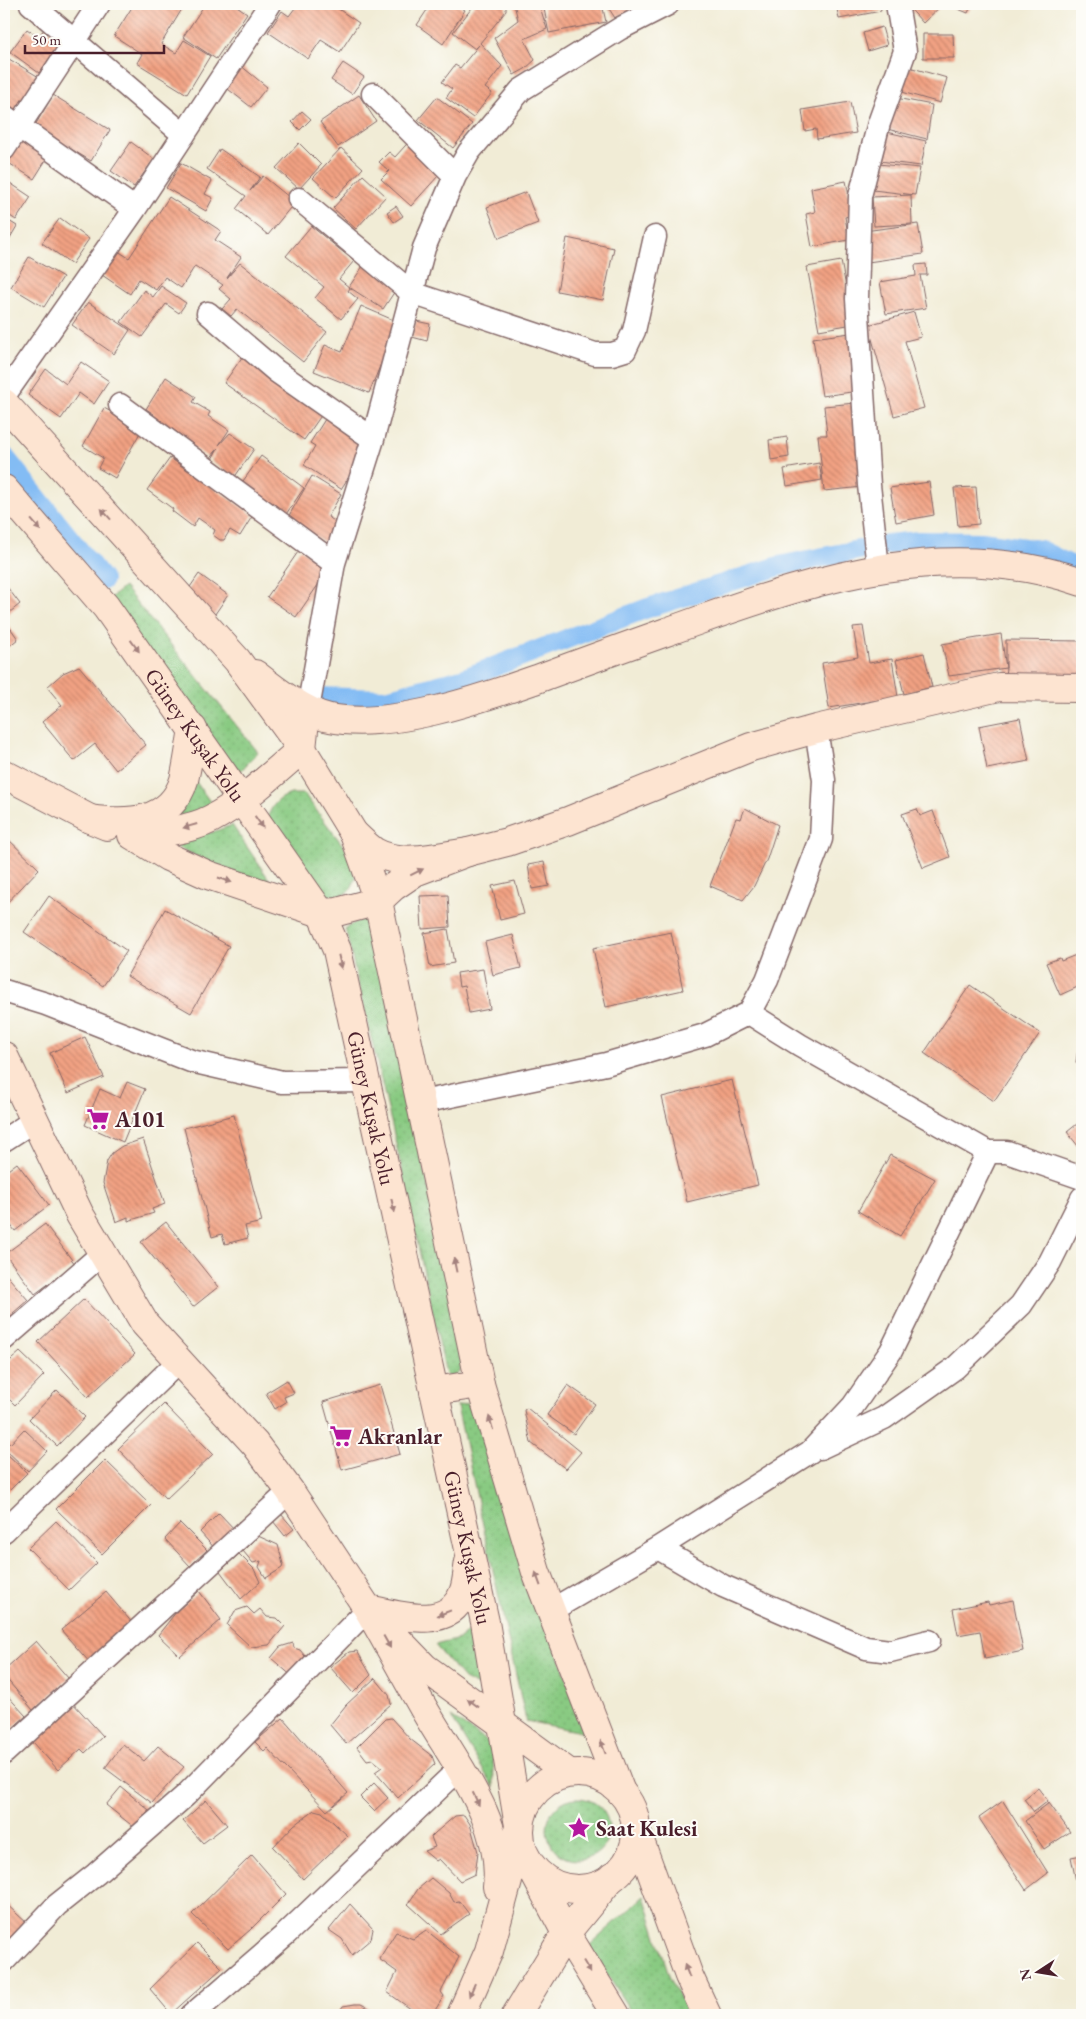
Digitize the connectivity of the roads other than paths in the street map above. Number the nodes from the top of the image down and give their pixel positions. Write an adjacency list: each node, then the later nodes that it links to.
1 (31, 4): 6 (street)
2 (99, 4): 6 (street)
3 (270, 4): 9 (street)
4 (668, 4): 11 (street)
5 (896, 4): 23 (street)
6 (75, 41): 8 (street); 9 (street)
7 (373, 94): 11 (street)
8 (11, 121): 10 (street); 13 (street)
9 (184, 135): 13 (street)
10 (4, 149)
11 (455, 176): 15 (street)
12 (299, 199): 15 (street)
13 (136, 209): 17 (street)
14 (656, 236): 15 (street)
15 (412, 292): 20 (street)
16 (208, 313): 20 (street)
17 (4, 396)
18 (4, 403): 25 (main road, one-way to 18)
19 (120, 405): 22 (street)
20 (372, 439): 22 (street)
21 (4, 489): 29 (main road, Güney Kuşak Yolu, one-way to 29)
22 (334, 563): 27 (street)
23 (878, 564): 24 (main road); 27 (main road)
24 (1082, 582)
25 (237, 660): 27 (main road); 30 (main road)
26 (1082, 688): 28 (main road)
27 (308, 709): 30 (main road)
28 (816, 729): 36 (main road); 40 (street)
29 (193, 730): 32 (main road, Güney Kuşak Yolu); 33 (main road)
30 (302, 749): 32 (main road); 34 (main road)
31 (4, 774): 33 (main road)
32 (242, 798): 35 (main road, one-way to 35); 38 (main road, Güney Kuşak Yolu, one-way to 38)
33 (90, 819): 35 (main road)
34 (354, 834): 36 (main road); 37 (main road)
35 (132, 835): 38 (main road, one-way to 38)
36 (468, 852): 37 (main road, one-way to 36)
37 (378, 901): 38 (main road); 43 (main road)
38 (321, 913): 42 (main road, Güney Kuşak Yolu, one-way to 42)
39 (4, 991): 42 (street)
40 (749, 1014): 43 (street); 46 (street)
41 (4, 1056): 44 (main road)
42 (365, 1081): 53 (main road, Güney Kuşak Yolu, one-way to 53)
43 (422, 1102): 52 (main road, one-way to 43)
44 (35, 1120): 45 (street); 49 (main road)
45 (4, 1140)
46 (988, 1152): 47 (street); 54 (street)
47 (1082, 1178)
48 (1082, 1198): 54 (street)
49 (103, 1253): 50 (street); 51 (main road)
50 (4, 1339)
51 (179, 1361): 55 (main road); 56 (street)
52 (480, 1384): 53 (main road); 60 (main road, one-way to 52)
53 (434, 1392): 58 (main road, Güney Kuşak Yolu)
54 (810, 1452): 57 (street)
55 (290, 1491): 59 (main road); 63 (street)
56 (4, 1531)
57 (658, 1548): 60 (street); 61 (street)
58 (471, 1556): 59 (main road, one-way to 59); 62 (main road, Güney Kuşak Yolu)
59 (368, 1608): 62 (main road, one-way to 59); 64 (main road, one-way to 64); 73 (street)
60 (550, 1611): 66 (main road, one-way to 60)
61 (930, 1641)
62 (502, 1724): 65 (main road); 67 (main road, Güney Kuşak Yolu)
63 (4, 1753)
64 (459, 1769): 72 (main road, one-way to 72); 74 (street)
65 (568, 1773): 66 (main road); 67 (main road)
66 (621, 1792): 68 (main road)
67 (520, 1826): 69 (main road); 72 (main road)
68 (636, 1827): 70 (main road); 78 (main road, one-way to 68)
69 (529, 1863): 70 (main road); 71 (main road)
70 (613, 1877): 71 (main road)
71 (566, 1933): 76 (main road); 77 (main road, one-way to 77)
72 (489, 1951): 75 (main road, one-way to 75)
73 (4, 1961)
74 (192, 2015)
75 (461, 2015)
76 (516, 2015)
77 (616, 2015)
78 (708, 2015)

